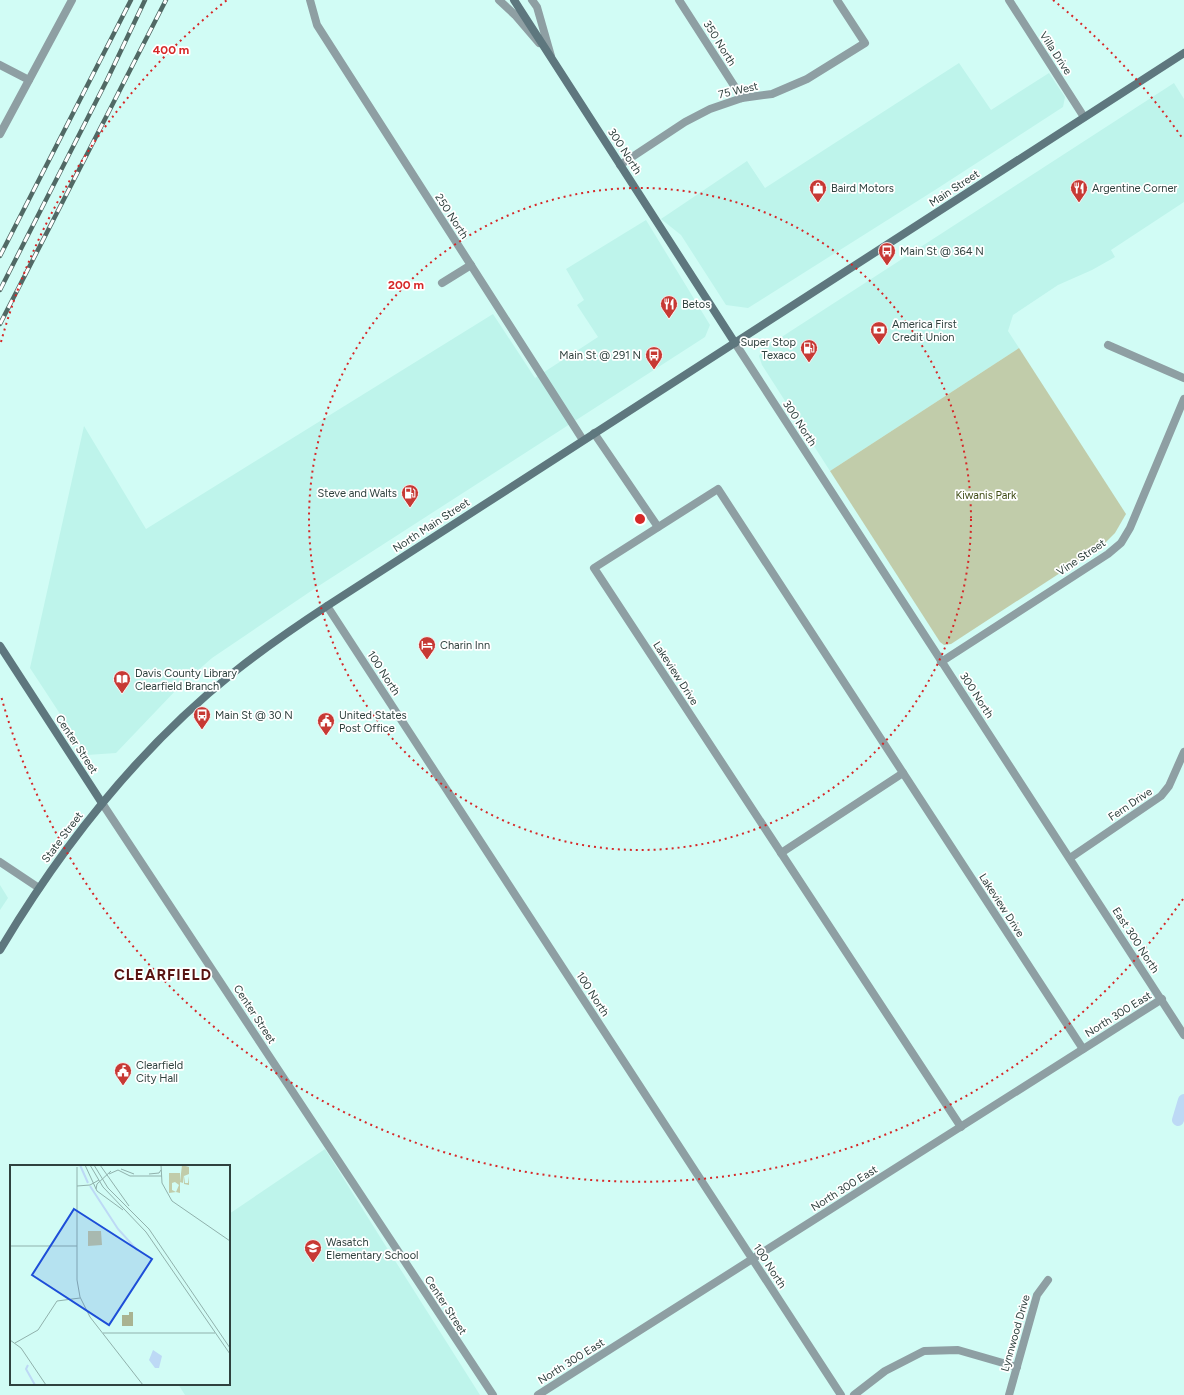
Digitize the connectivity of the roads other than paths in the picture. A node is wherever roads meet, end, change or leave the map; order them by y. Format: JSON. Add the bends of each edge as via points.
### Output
{"nodes":[{"id":1,"x":72,"y":0,"type":"edge"},
{"id":2,"x":310,"y":0,"type":"edge"},
{"id":3,"x":499,"y":0,"type":"edge"},
{"id":4,"x":514,"y":0,"type":"edge"},
{"id":5,"x":532,"y":0,"type":"edge"},
{"id":6,"x":680,"y":0,"type":"edge"},
{"id":7,"x":837,"y":0,"type":"edge"},
{"id":8,"x":1009,"y":0,"type":"edge"},
{"id":9,"x":1184,"y":53,"type":"edge"},
{"id":10,"x":552,"y":59,"type":"junction"},
{"id":11,"x":0,"y":65,"type":"edge"},
{"id":12,"x":29,"y":80,"type":"junction"},
{"id":13,"x":742,"y":98,"type":"junction"},
{"id":14,"x":1084,"y":117,"type":"junction"},
{"id":15,"x":0,"y":134,"type":"edge"},
{"id":16,"x":620,"y":165,"type":"junction"},
{"id":17,"x":471,"y":265,"type":"junction"},
{"id":18,"x":442,"y":283,"type":"dead end"},
{"id":19,"x":735,"y":342,"type":"junction"},
{"id":20,"x":1108,"y":344,"type":"dead end"},
{"id":21,"x":1184,"y":378,"type":"edge"},
{"id":22,"x":1184,"y":399,"type":"edge"},
{"id":23,"x":594,"y":434,"type":"junction"},
{"id":24,"x":583,"y":440,"type":"junction"},
{"id":25,"x":658,"y":527,"type":"junction"},
{"id":26,"x":327,"y":606,"type":"junction"},
{"id":27,"x":0,"y":646,"type":"edge"},
{"id":28,"x":941,"y":662,"type":"junction"},
{"id":29,"x":153,"y":746,"type":"joint"},
{"id":30,"x":1184,"y":752,"type":"edge"},
{"id":31,"x":903,"y":773,"type":"junction"},
{"id":32,"x":102,"y":803,"type":"junction"},
{"id":33,"x":781,"y":853,"type":"junction"},
{"id":34,"x":1070,"y":858,"type":"junction"},
{"id":35,"x":0,"y":862,"type":"edge"},
{"id":36,"x":39,"y":888,"type":"junction"},
{"id":37,"x":0,"y":950,"type":"edge"},
{"id":38,"x":1162,"y":1000,"type":"junction"},
{"id":39,"x":1184,"y":1035,"type":"edge"},
{"id":40,"x":1083,"y":1049,"type":"junction"},
{"id":41,"x":961,"y":1127,"type":"junction"},
{"id":42,"x":752,"y":1259,"type":"junction"},
{"id":43,"x":1048,"y":1280,"type":"dead end"},
{"id":44,"x":1017,"y":1367,"type":"junction"},
{"id":45,"x":493,"y":1395,"type":"edge"},
{"id":46,"x":538,"y":1395,"type":"edge"},
{"id":47,"x":841,"y":1395,"type":"edge"},
{"id":48,"x":854,"y":1395,"type":"edge"},
{"id":49,"x":1009,"y":1395,"type":"edge"}],
"edges":[{"from":1,"to":12,"type":"street"},
{"from":2,"to":17,"type":"street","name":"250 North","via":[[317,25]]},
{"from":3,"to":10,"type":"street"},
{"from":4,"to":10,"type":"main road","name":"300 North"},
{"from":5,"to":10,"type":"street","via":[[537,7]]},
{"from":6,"to":13,"type":"street","name":"350 North"},
{"from":7,"to":13,"type":"street","name":"75 West","via":[[864,43],[807,79],[772,94]]},
{"from":8,"to":14,"type":"street","name":"Villa Drive"},
{"from":9,"to":14,"type":"main road","name":"Main Street"},
{"from":10,"to":16,"type":"main road","name":"300 North"},
{"from":11,"to":12,"type":"street"},
{"from":12,"to":15,"type":"street"},
{"from":13,"to":16,"type":"street","name":"75 West","via":[[710,109],[686,122]]},
{"from":14,"to":19,"type":"main road","name":"Main Street"},
{"from":16,"to":19,"type":"main road","name":"300 North"},
{"from":17,"to":18,"type":"street"},
{"from":17,"to":24,"type":"street","name":"250 North"},
{"from":19,"to":23,"type":"main road","name":"North Main Street"},
{"from":19,"to":28,"type":"street","name":"300 North"},
{"from":20,"to":21,"type":"street"},
{"from":22,"to":28,"type":"street","name":"Vine Street","via":[[1130,528],[1121,543],[1108,554]]},
{"from":23,"to":24,"type":"main road","name":"North Main Street"},
{"from":23,"to":25,"type":"street"},
{"from":24,"to":26,"type":"main road","name":"North Main Street"},
{"from":25,"to":31,"type":"street","name":"Lakeview Drive","via":[[718,489]]},
{"from":25,"to":33,"type":"street","name":"Lakeview Drive","via":[[594,568]]},
{"from":26,"to":29,"type":"main road","name":"North Main Street","via":[[232,673]]},
{"from":26,"to":42,"type":"street","name":"100 North"},
{"from":27,"to":32,"type":"main road","name":"Center Street"},
{"from":28,"to":34,"type":"street","name":"300 North"},
{"from":29,"to":32,"type":"main road","name":"State Street"},
{"from":30,"to":34,"type":"street","name":"Fern Drive","via":[[1162,796]]},
{"from":31,"to":33,"type":"street"},
{"from":31,"to":40,"type":"street","name":"Lakeview Drive"},
{"from":32,"to":36,"type":"main road","name":"State Street"},
{"from":32,"to":45,"type":"street","name":"Center Street"},
{"from":33,"to":41,"type":"street","name":"Lakeview Drive"},
{"from":34,"to":38,"type":"street","name":"East 300 North"},
{"from":35,"to":36,"type":"street"},
{"from":36,"to":37,"type":"main road","name":"State Street"},
{"from":38,"to":39,"type":"street","name":"East 300 North"},
{"from":38,"to":40,"type":"street","name":"North 300 East"},
{"from":40,"to":41,"type":"street","name":"North 300 East"},
{"from":41,"to":42,"type":"street","name":"North 300 East"},
{"from":42,"to":46,"type":"street","name":"North 300 East"},
{"from":42,"to":47,"type":"street","name":"100 North"},
{"from":43,"to":44,"type":"street","name":"Lynnwood Drive","via":[[1037,1294]]},
{"from":44,"to":48,"type":"street","via":[[958,1350],[924,1351],[885,1371]]},
{"from":44,"to":49,"type":"street","name":"Lynnwood Drive"}]}
